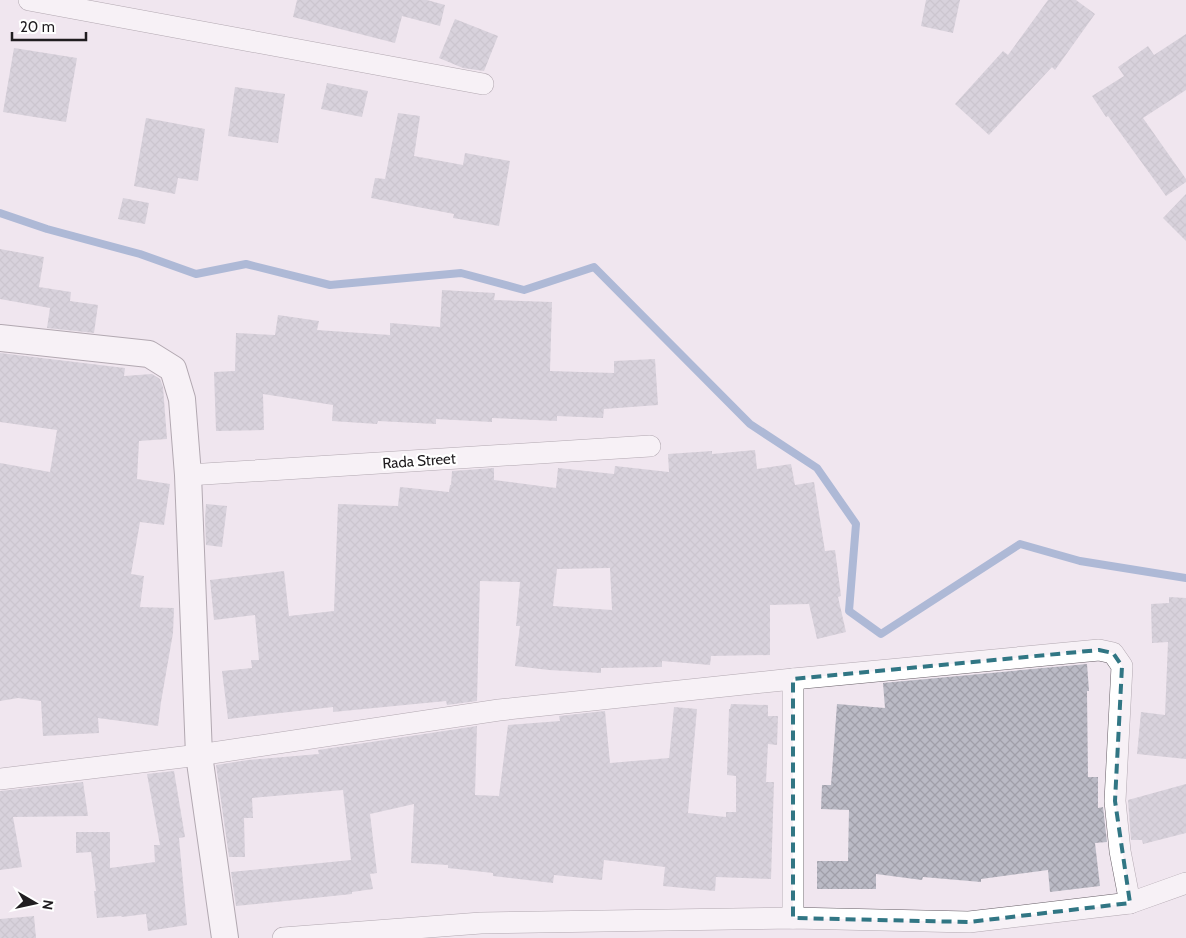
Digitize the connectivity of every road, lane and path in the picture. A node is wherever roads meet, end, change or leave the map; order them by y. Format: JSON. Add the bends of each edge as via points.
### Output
{"nodes":[{"id":1,"x":29,"y":0,"type":"edge"},
{"id":2,"x":483,"y":84,"type":"dead end"},
{"id":3,"x":0,"y":338,"type":"edge"},
{"id":4,"x":650,"y":446,"type":"dead end"},
{"id":5,"x":188,"y":475,"type":"junction"},
{"id":6,"x":793,"y":679,"type":"junction"},
{"id":7,"x":199,"y":755,"type":"junction"},
{"id":8,"x":0,"y":779,"type":"edge"},
{"id":9,"x":1186,"y":883,"type":"edge"},
{"id":10,"x":1130,"y":903,"type":"junction"},
{"id":11,"x":793,"y":918,"type":"junction"},
{"id":12,"x":224,"y":938,"type":"edge"},
{"id":13,"x":284,"y":938,"type":"edge"}],
"edges":[{"from":1,"to":2,"type":"street"},
{"from":3,"to":5,"type":"street","via":[[149,354],[173,370],[182,399]]},
{"from":4,"to":5,"type":"street","name":"Rada Street"},
{"from":5,"to":7,"type":"street"},
{"from":6,"to":7,"type":"street","via":[[499,710]]},
{"from":6,"to":10,"type":"street","via":[[1099,650],[1114,653],[1122,666],[1115,800]]},
{"from":6,"to":11,"type":"street"},
{"from":7,"to":8,"type":"street"},
{"from":7,"to":12,"type":"street"},
{"from":9,"to":10,"type":"street"},
{"from":10,"to":11,"type":"street","via":[[969,922]]},
{"from":11,"to":13,"type":"street","via":[[481,923]]}]}
